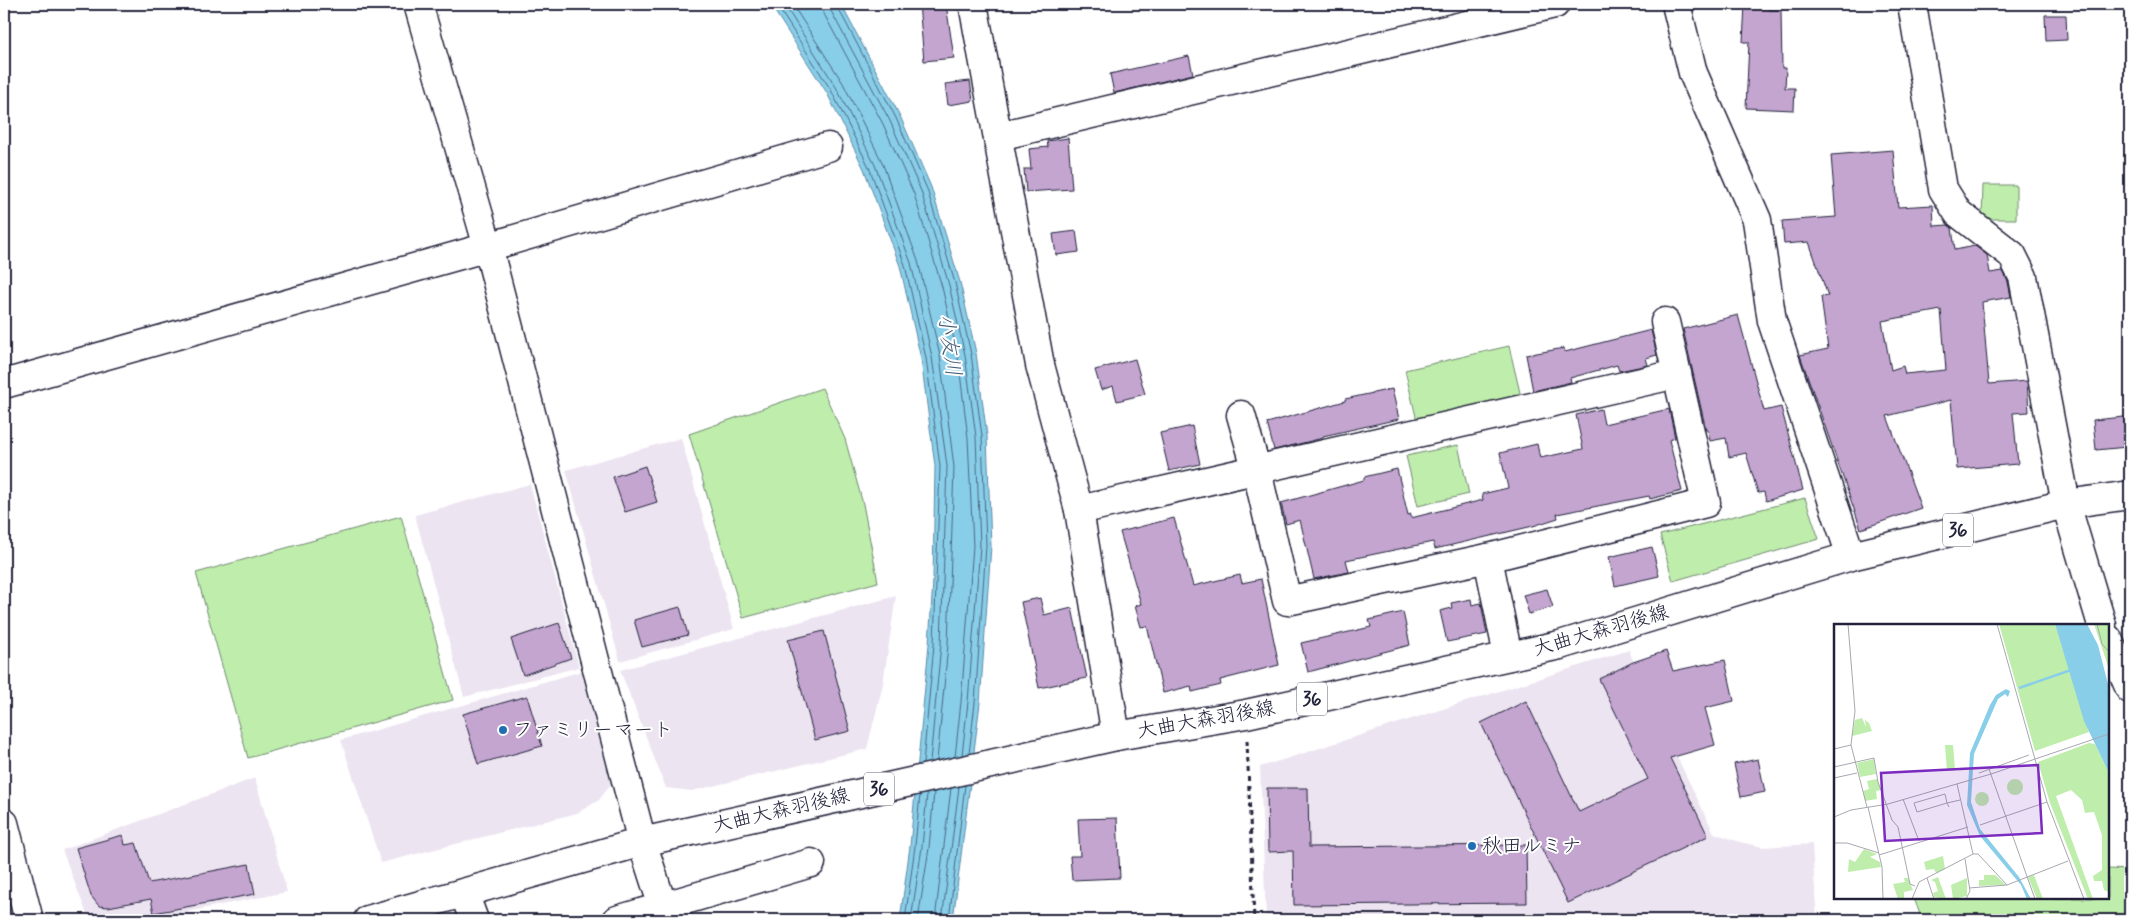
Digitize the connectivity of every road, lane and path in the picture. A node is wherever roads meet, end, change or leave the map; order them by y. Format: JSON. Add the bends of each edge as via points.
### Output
{"nodes":[{"id":1,"x":418,"y":4,"type":"edge"},
{"id":2,"x":973,"y":4,"type":"edge"},
{"id":3,"x":1555,"y":4,"type":"edge"},
{"id":4,"x":1676,"y":4,"type":"edge"},
{"id":5,"x":1912,"y":4,"type":"edge"},
{"id":6,"x":999,"y":136,"type":"junction"},
{"id":7,"x":828,"y":147,"type":"dead end"},
{"id":8,"x":488,"y":247,"type":"junction"},
{"id":9,"x":1665,"y":322,"type":"dead end"},
{"id":10,"x":1677,"y":374,"type":"junction"},
{"id":11,"x":4,"y":384,"type":"edge"},
{"id":12,"x":1241,"y":415,"type":"dead end"},
{"id":13,"x":1257,"y":471,"type":"junction"},
{"id":14,"x":2130,"y":495,"type":"edge"},
{"id":15,"x":2066,"y":504,"type":"junction"},
{"id":16,"x":1078,"y":510,"type":"junction"},
{"id":17,"x":1851,"y":556,"type":"junction"},
{"id":18,"x":1488,"y":558,"type":"junction"},
{"id":19,"x":2102,"y":624,"type":"edge"},
{"id":20,"x":2109,"y":640,"type":"edge"},
{"id":21,"x":1508,"y":656,"type":"junction"},
{"id":22,"x":2130,"y":689,"type":"edge"},
{"id":23,"x":1246,"y":714,"type":"junction"},
{"id":24,"x":1116,"y":736,"type":"junction"},
{"id":25,"x":4,"y":823,"type":"edge"},
{"id":26,"x":642,"y":842,"type":"junction"},
{"id":27,"x":811,"y":863,"type":"dead end"},
{"id":28,"x":464,"y":893,"type":"junction"},
{"id":29,"x":663,"y":907,"type":"junction"},
{"id":30,"x":29,"y":920,"type":"edge"},
{"id":31,"x":368,"y":920,"type":"edge"},
{"id":32,"x":474,"y":920,"type":"edge"},
{"id":33,"x":617,"y":920,"type":"edge"},
{"id":34,"x":1254,"y":920,"type":"edge"}],
"edges":[{"from":1,"to":8,"type":"street"},
{"from":2,"to":6,"type":"street"},
{"from":3,"to":6,"type":"street"},
{"from":4,"to":17,"type":"street","via":[[1693,73],[1757,220],[1772,321]]},
{"from":5,"to":15,"type":"street","via":[[1944,189],[1958,213],[2012,255],[2023,277]]},
{"from":6,"to":16,"type":"street","via":[[1040,365]]},
{"from":7,"to":8,"type":"street"},
{"from":8,"to":11,"type":"street"},
{"from":8,"to":26,"type":"street"},
{"from":9,"to":10,"type":"street"},
{"from":10,"to":13,"type":"street"},
{"from":10,"to":18,"type":"street","via":[[1706,503]]},
{"from":12,"to":13,"type":"street"},
{"from":13,"to":16,"type":"street"},
{"from":13,"to":18,"type":"street","via":[[1287,600]]},
{"from":14,"to":15,"type":"street","name":"大曲大森羽後線","number":"36"},
{"from":15,"to":17,"type":"street","name":"大曲大森羽後線","number":"36"},
{"from":15,"to":19,"type":"street"},
{"from":16,"to":24,"type":"street"},
{"from":17,"to":21,"type":"street","name":"大曲大森羽後線","number":"36","via":[[1560,645]]},
{"from":18,"to":21,"type":"street"},
{"from":20,"to":22,"type":"street"},
{"from":21,"to":23,"type":"street","name":"大曲大森羽後線","number":"36"},
{"from":23,"to":24,"type":"street","name":"大曲大森羽後線","number":"36"},
{"from":23,"to":34,"type":"path"},
{"from":24,"to":26,"type":"street","name":"大曲大森羽後線","number":"36"},
{"from":25,"to":30,"type":"street"},
{"from":26,"to":28,"type":"street","name":"大曲大森羽後線","number":"36"},
{"from":26,"to":29,"type":"street"},
{"from":27,"to":29,"type":"street"},
{"from":28,"to":31,"type":"street","name":"大曲大森羽後線","number":"36"},
{"from":28,"to":32,"type":"street"},
{"from":29,"to":33,"type":"street"}]}
